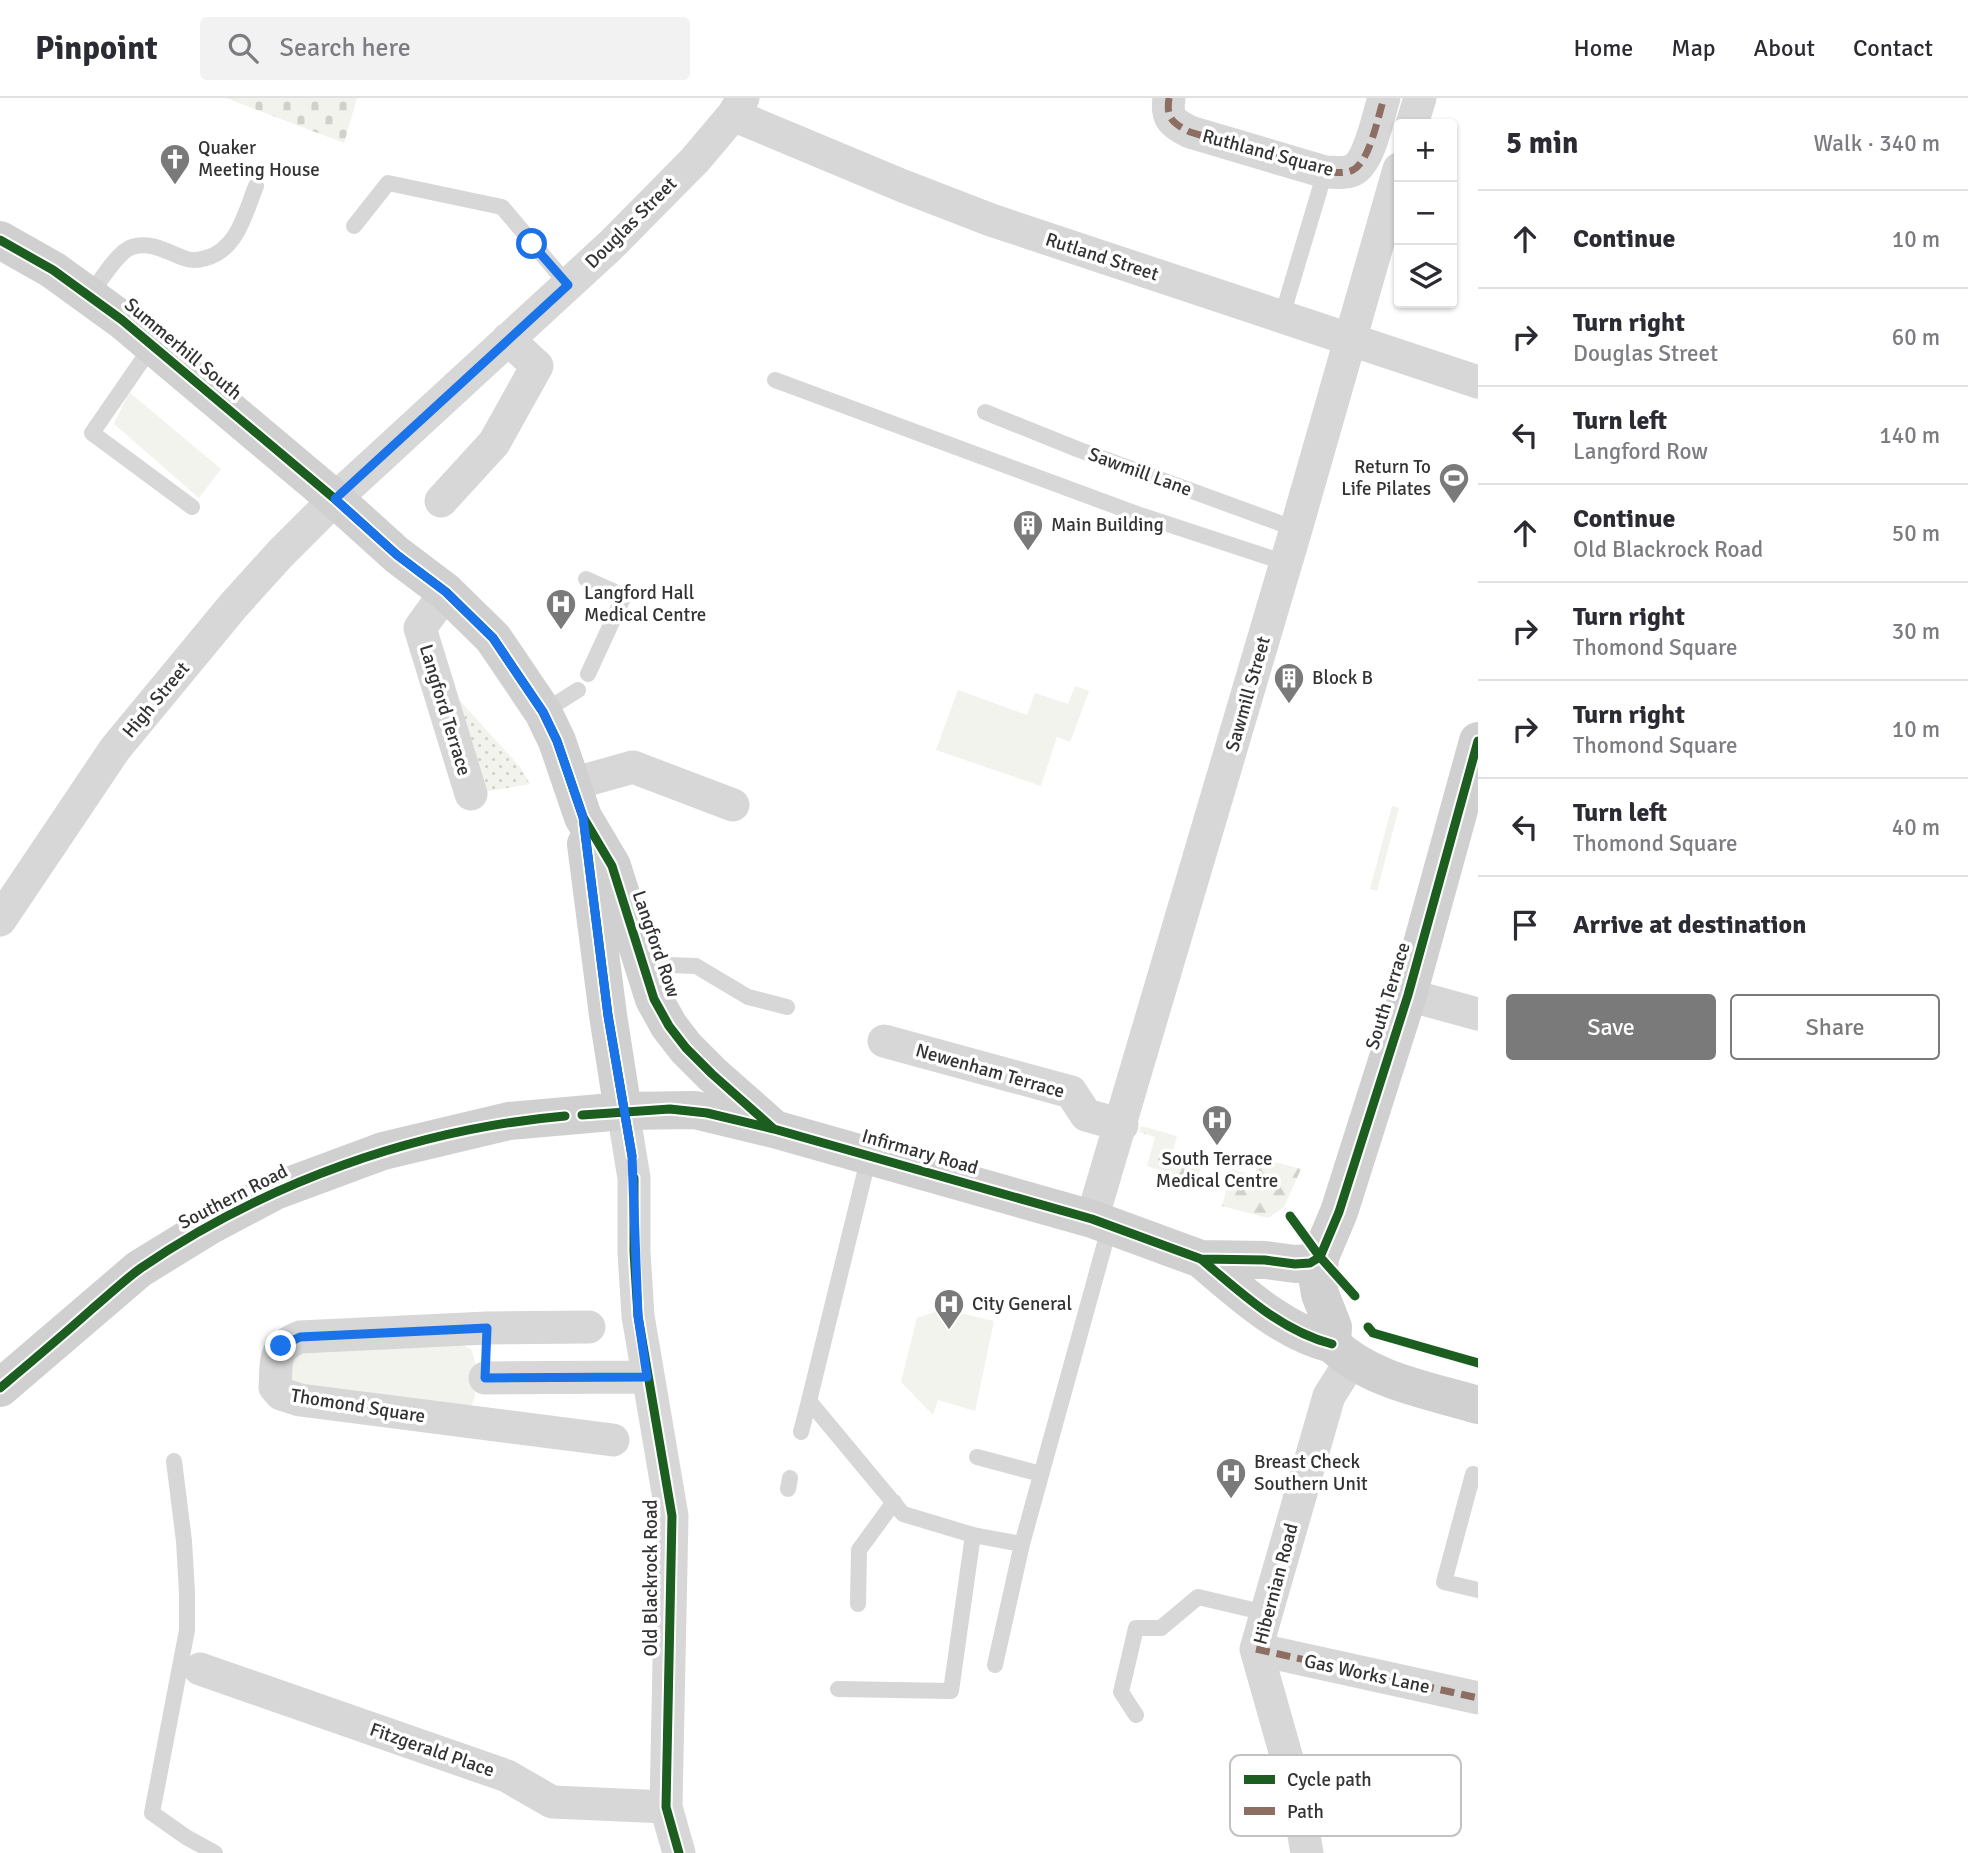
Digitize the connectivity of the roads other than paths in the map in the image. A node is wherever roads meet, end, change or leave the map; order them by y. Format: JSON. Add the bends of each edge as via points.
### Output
{"nodes":[{"id":1,"x":1168,"y":98,"type":"edge"},
{"id":2,"x":1384,"y":98,"type":"edge"},
{"id":3,"x":1420,"y":98,"type":"edge"},
{"id":4,"x":738,"y":107,"type":"edge"},
{"id":5,"x":1414,"y":119,"type":"edge"},
{"id":6,"x":1325,"y":172,"type":"junction"},
{"id":7,"x":1395,"y":182,"type":"edge"},
{"id":8,"x":256,"y":186,"type":"dead end"},
{"id":9,"x":354,"y":226,"type":"dead end"},
{"id":10,"x":0,"y":240,"type":"edge"},
{"id":11,"x":568,"y":285,"type":"junction"},
{"id":12,"x":90,"y":295,"type":"junction"},
{"id":13,"x":1282,"y":316,"type":"junction"},
{"id":14,"x":1350,"y":338,"type":"junction"},
{"id":15,"x":508,"y":339,"type":"junction"},
{"id":16,"x":152,"y":346,"type":"junction"},
{"id":17,"x":775,"y":380,"type":"dead end"},
{"id":18,"x":1478,"y":382,"type":"edge"},
{"id":19,"x":985,"y":412,"type":"dead end"},
{"id":20,"x":335,"y":499,"type":"junction"},
{"id":21,"x":441,"y":501,"type":"dead end"},
{"id":22,"x":192,"y":507,"type":"dead end"},
{"id":23,"x":1296,"y":529,"type":"junction"},
{"id":24,"x":1286,"y":563,"type":"junction"},
{"id":25,"x":586,"y":579,"type":"dead end"},
{"id":26,"x":446,"y":592,"type":"junction"},
{"id":27,"x":588,"y":674,"type":"dead end"},
{"id":28,"x":579,"y":690,"type":"dead end"},
{"id":29,"x":543,"y":712,"type":"junction"},
{"id":30,"x":1478,"y":741,"type":"edge"},
{"id":31,"x":471,"y":794,"type":"dead end"},
{"id":32,"x":577,"y":801,"type":"junction"},
{"id":33,"x":733,"y":805,"type":"dead end"},
{"id":34,"x":0,"y":920,"type":"edge"},
{"id":35,"x":643,"y":964,"type":"junction"},
{"id":36,"x":1408,"y":995,"type":"junction"},
{"id":37,"x":787,"y":1007,"type":"dead end"},
{"id":38,"x":1478,"y":1014,"type":"edge"},
{"id":39,"x":884,"y":1041,"type":"dead end"},
{"id":40,"x":624,"y":1111,"type":"junction"},
{"id":41,"x":1122,"y":1125,"type":"junction"},
{"id":42,"x":774,"y":1129,"type":"junction"},
{"id":43,"x":869,"y":1156,"type":"junction"},
{"id":44,"x":1101,"y":1222,"type":"junction"},
{"id":45,"x":1320,"y":1257,"type":"junction"},
{"id":46,"x":1201,"y":1259,"type":"junction"},
{"id":47,"x":589,"y":1327,"type":"dead end"},
{"id":48,"x":487,"y":1328,"type":"junction"},
{"id":49,"x":1341,"y":1353,"type":"junction"},
{"id":50,"x":647,"y":1377,"type":"junction"},
{"id":51,"x":485,"y":1378,"type":"junction"},
{"id":52,"x":0,"y":1388,"type":"edge"},
{"id":53,"x":809,"y":1401,"type":"junction"},
{"id":54,"x":1478,"y":1405,"type":"edge"},
{"id":55,"x":483,"y":1424,"type":"junction"},
{"id":56,"x":801,"y":1432,"type":"dead end"},
{"id":57,"x":613,"y":1440,"type":"dead end"},
{"id":58,"x":977,"y":1457,"type":"dead end"},
{"id":59,"x":174,"y":1461,"type":"dead end"},
{"id":60,"x":1041,"y":1474,"type":"junction"},
{"id":61,"x":1473,"y":1474,"type":"dead end"},
{"id":62,"x":894,"y":1502,"type":"junction"},
{"id":63,"x":973,"y":1535,"type":"junction"},
{"id":64,"x":1022,"y":1544,"type":"junction"},
{"id":65,"x":1478,"y":1590,"type":"edge"},
{"id":66,"x":858,"y":1604,"type":"dead end"},
{"id":67,"x":1266,"y":1613,"type":"junction"},
{"id":68,"x":1256,"y":1649,"type":"junction"},
{"id":69,"x":995,"y":1665,"type":"dead end"},
{"id":70,"x":200,"y":1669,"type":"dead end"},
{"id":71,"x":838,"y":1689,"type":"dead end"},
{"id":72,"x":1478,"y":1698,"type":"edge"},
{"id":73,"x":1136,"y":1715,"type":"dead end"},
{"id":74,"x":1286,"y":1755,"type":"edge"},
{"id":75,"x":666,"y":1807,"type":"junction"},
{"id":76,"x":215,"y":1853,"type":"edge"},
{"id":77,"x":679,"y":1853,"type":"edge"}],
"edges":[{"from":1,"to":6,"type":"street","name":"Ruthland Square","via":[[1172,121],[1190,132]]},
{"from":2,"to":6,"type":"street","name":"Ruthland Square","via":[[1360,165],[1345,173]]},
{"from":3,"to":5,"type":"street"},
{"from":4,"to":11,"type":"street","name":"Douglas Street","via":[[695,160]]},
{"from":4,"to":13,"type":"street","name":"Rutland Street","via":[[991,220]]},
{"from":6,"to":13,"type":"lane"},
{"from":7,"to":14,"type":"street","name":"Sawmill Street"},
{"from":8,"to":12,"type":"lane","via":[[236,236],[223,250],[187,260],[148,245],[131,247]]},
{"from":9,"to":11,"type":"lane","via":[[388,183],[502,208]]},
{"from":10,"to":12,"type":"main road","name":"Summerhill South"},
{"from":11,"to":15,"type":"street","name":"Douglas Street"},
{"from":12,"to":16,"type":"main road","name":"Summerhill South"},
{"from":13,"to":14,"type":"street","name":"Rutland Street"},
{"from":14,"to":18,"type":"street","name":"Rutland Street"},
{"from":14,"to":23,"type":"street","name":"Sawmill Street"},
{"from":15,"to":20,"type":"street","name":"Douglas Street"},
{"from":15,"to":21,"type":"street","via":[[537,366],[494,443]]},
{"from":16,"to":20,"type":"main road","name":"Summerhill South"},
{"from":16,"to":22,"type":"lane","via":[[92,433]]},
{"from":17,"to":24,"type":"lane","via":[[1137,514]]},
{"from":19,"to":23,"type":"lane","name":"Sawmill Lane"},
{"from":20,"to":26,"type":"main road","name":"Langford Row"},
{"from":20,"to":34,"type":"street","name":"High Street","via":[[233,606],[115,749]]},
{"from":23,"to":24,"type":"street","name":"Sawmill Street"},
{"from":24,"to":41,"type":"street","name":"Sawmill Street"},
{"from":25,"to":27,"type":"lane","via":[[624,596]]},
{"from":26,"to":29,"type":"main road","name":"Langford Row","via":[[493,638]]},
{"from":26,"to":31,"type":"street","name":"Langford Terrace","via":[[420,628]]},
{"from":28,"to":29,"type":"lane"},
{"from":29,"to":32,"type":"main road","name":"Langford Row"},
{"from":30,"to":36,"type":"main road","name":"South Terrace"},
{"from":32,"to":33,"type":"street","via":[[633,767]]},
{"from":32,"to":35,"type":"main road","name":"Langford Row","via":[[612,866]]},
{"from":32,"to":40,"type":"main road","name":"Langford Row"},
{"from":35,"to":37,"type":"lane","via":[[695,966],[748,997]]},
{"from":35,"to":42,"type":"main road","name":"Langford Row","via":[[654,999],[686,1048]]},
{"from":36,"to":38,"type":"street"},
{"from":36,"to":45,"type":"main road","name":"South Terrace","via":[[1339,1212]]},
{"from":39,"to":41,"type":"street","name":"Newenham Terrace","via":[[1071,1092],[1086,1115]]},
{"from":40,"to":42,"type":"main road","name":"Infirmary Road","via":[[695,1110]]},
{"from":40,"to":50,"type":"street","name":"Old Blackrock Road","via":[[634,1178],[637,1303]]},
{"from":40,"to":52,"type":"main road","name":"Southern Road","via":[[509,1121],[423,1140],[275,1191],[139,1269]]},
{"from":41,"to":44,"type":"street","name":"Sawmill Street"},
{"from":42,"to":43,"type":"main road","name":"Infirmary Road"},
{"from":43,"to":44,"type":"main road","name":"Infirmary Road"},
{"from":43,"to":53,"type":"lane"},
{"from":44,"to":46,"type":"main road","name":"Infirmary Road"},
{"from":44,"to":60,"type":"lane"},
{"from":45,"to":46,"type":"main road","name":"Infirmary Road","via":[[1295,1264]]},
{"from":45,"to":49,"type":"main road","name":"South Terrace","via":[[1320,1294]]},
{"from":46,"to":49,"type":"main road","name":"Infirmary Road","via":[[1255,1306]]},
{"from":47,"to":48,"type":"street","name":"Thomond Square"},
{"from":48,"to":51,"type":"street"},
{"from":48,"to":55,"type":"street","name":"Thomond Square","via":[[300,1337],[281,1346],[277,1354],[275,1387],[300,1401]]},
{"from":49,"to":54,"type":"main road","name":"Infirmary Road","via":[[1399,1381]]},
{"from":49,"to":67,"type":"street","name":"Hibernian Road"},
{"from":50,"to":51,"type":"street"},
{"from":50,"to":75,"type":"street","name":"Old Blackrock Road","via":[[672,1516]]},
{"from":51,"to":55,"type":"street"},
{"from":53,"to":56,"type":"lane"},
{"from":53,"to":62,"type":"lane"},
{"from":55,"to":57,"type":"street","name":"Thomond Square"},
{"from":58,"to":60,"type":"lane"},
{"from":59,"to":76,"type":"lane","via":[[185,1554],[187,1630],[152,1813]]},
{"from":60,"to":64,"type":"lane"},
{"from":61,"to":65,"type":"lane","via":[[1444,1581]]},
{"from":62,"to":63,"type":"lane","via":[[904,1514]]},
{"from":62,"to":66,"type":"lane","via":[[859,1550]]},
{"from":63,"to":64,"type":"lane"},
{"from":63,"to":71,"type":"lane","via":[[951,1691]]},
{"from":64,"to":69,"type":"lane"},
{"from":67,"to":68,"type":"street","name":"Hibernian Road"},
{"from":67,"to":73,"type":"lane","via":[[1198,1597],[1161,1628],[1136,1629],[1121,1692]]},
{"from":68,"to":72,"type":"street","name":"Gas Works Lane"},
{"from":68,"to":74,"type":"street","name":"Hibernian Road"},
{"from":70,"to":75,"type":"street","name":"Fitzgerald Place","via":[[507,1776],[552,1802]]},
{"from":75,"to":77,"type":"street","name":"Old Blackrock Road"}]}
